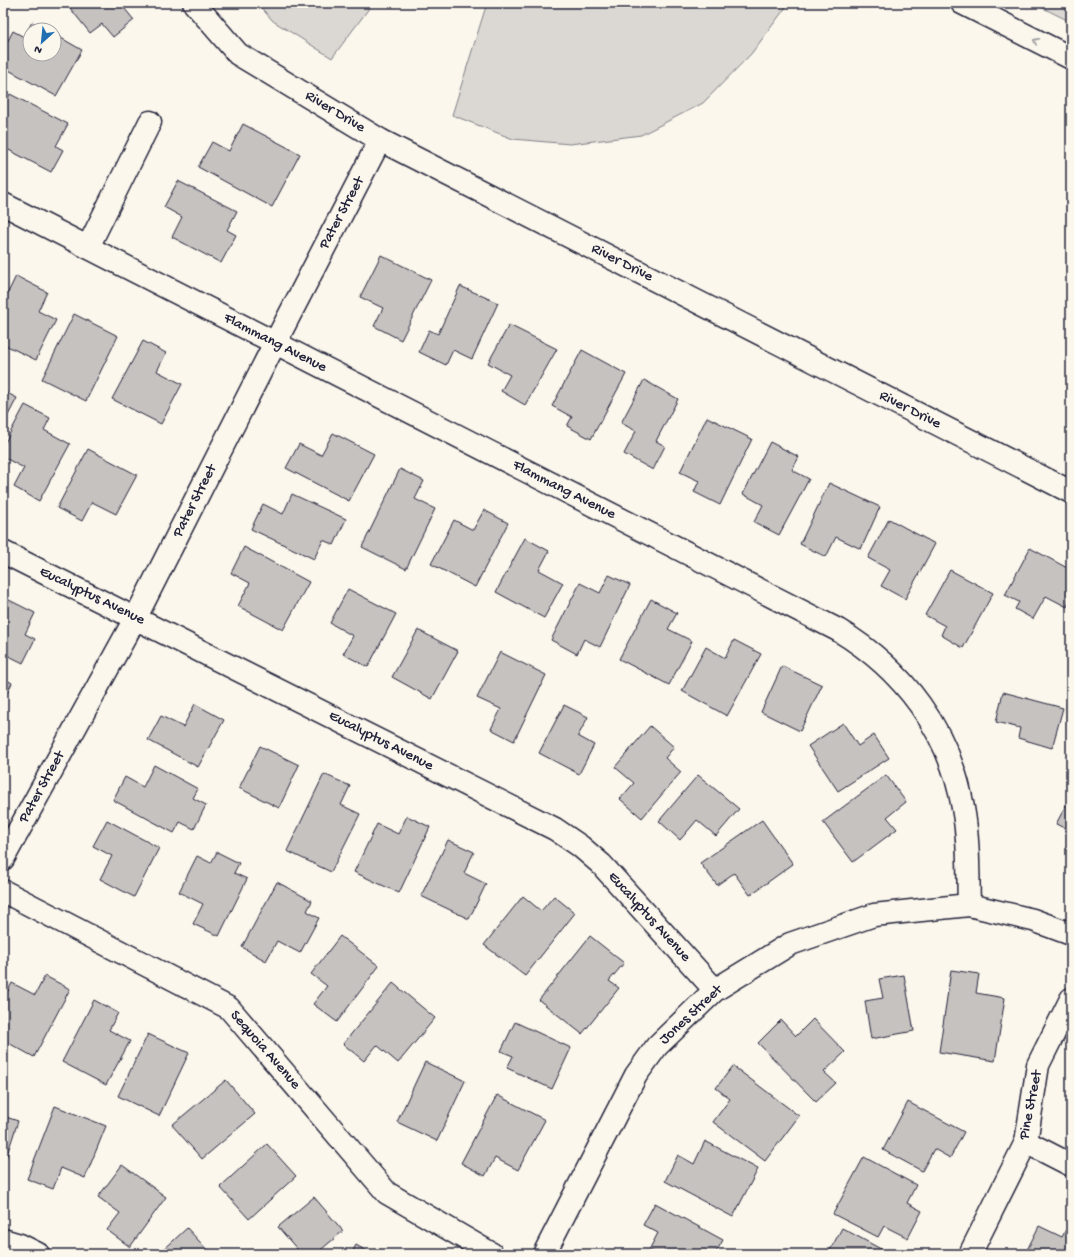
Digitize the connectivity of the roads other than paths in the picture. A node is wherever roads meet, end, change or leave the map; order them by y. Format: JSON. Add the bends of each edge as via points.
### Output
{"nodes":[{"id":1,"x":194,"y":3,"type":"edge"},
{"id":2,"x":962,"y":3,"type":"edge"},
{"id":3,"x":1071,"y":58,"type":"edge"},
{"id":4,"x":150,"y":122,"type":"dead end"},
{"id":5,"x":380,"y":140,"type":"junction"},
{"id":6,"x":3,"y":204,"type":"edge"},
{"id":7,"x":88,"y":247,"type":"junction"},
{"id":8,"x":275,"y":343,"type":"junction"},
{"id":9,"x":1071,"y":492,"type":"edge"},
{"id":10,"x":3,"y":552,"type":"edge"},
{"id":11,"x":136,"y":617,"type":"junction"},
{"id":12,"x":3,"y":859,"type":"edge"},
{"id":13,"x":3,"y":891,"type":"edge"},
{"id":14,"x":969,"y":905,"type":"junction"},
{"id":15,"x":1071,"y":934,"type":"edge"},
{"id":16,"x":715,"y":990,"type":"junction"},
{"id":17,"x":1071,"y":999,"type":"edge"},
{"id":18,"x":1026,"y":1142,"type":"junction"},
{"id":19,"x":1071,"y":1165,"type":"edge"},
{"id":20,"x":3,"y":1240,"type":"edge"},
{"id":21,"x":38,"y":1254,"type":"edge"},
{"id":22,"x":492,"y":1254,"type":"edge"},
{"id":23,"x":544,"y":1254,"type":"edge"},
{"id":24,"x":970,"y":1254,"type":"edge"}],
"edges":[{"from":1,"to":5,"type":"street","name":"River Drive","via":[[238,54]]},
{"from":3,"to":2,"type":"street","one_way":true},
{"from":4,"to":7,"type":"street"},
{"from":5,"to":8,"type":"street","name":"Pater Street"},
{"from":5,"to":9,"type":"street","name":"River Drive"},
{"from":6,"to":7,"type":"street","name":"Flammang Avenue"},
{"from":7,"to":8,"type":"street","name":"Flammang Avenue"},
{"from":8,"to":11,"type":"street","name":"Pater Street"},
{"from":8,"to":14,"type":"street","name":"Flammang Avenue","via":[[862,644],[884,662],[925,710],[949,756],[967,831]]},
{"from":10,"to":11,"type":"street","name":"Eucalyptus Avenue"},
{"from":11,"to":12,"type":"street","name":"Pater Street"},
{"from":11,"to":16,"type":"street","name":"Eucalyptus Avenue","via":[[555,829],[601,864]]},
{"from":13,"to":22,"type":"street","name":"Sequoia Avenue","via":[[229,1008],[387,1193]]},
{"from":14,"to":15,"type":"street","name":"Jones Street","via":[[1033,920]]},
{"from":14,"to":16,"type":"street","name":"Jones Street","via":[[874,915],[790,944]]},
{"from":16,"to":23,"type":"street","name":"Jones Street","via":[[657,1046],[636,1075]]},
{"from":17,"to":18,"type":"street","name":"Pine Street","via":[[1038,1065]]},
{"from":18,"to":19,"type":"street"},
{"from":18,"to":24,"type":"street","name":"Pine Street"},
{"from":20,"to":21,"type":"street"}]}
